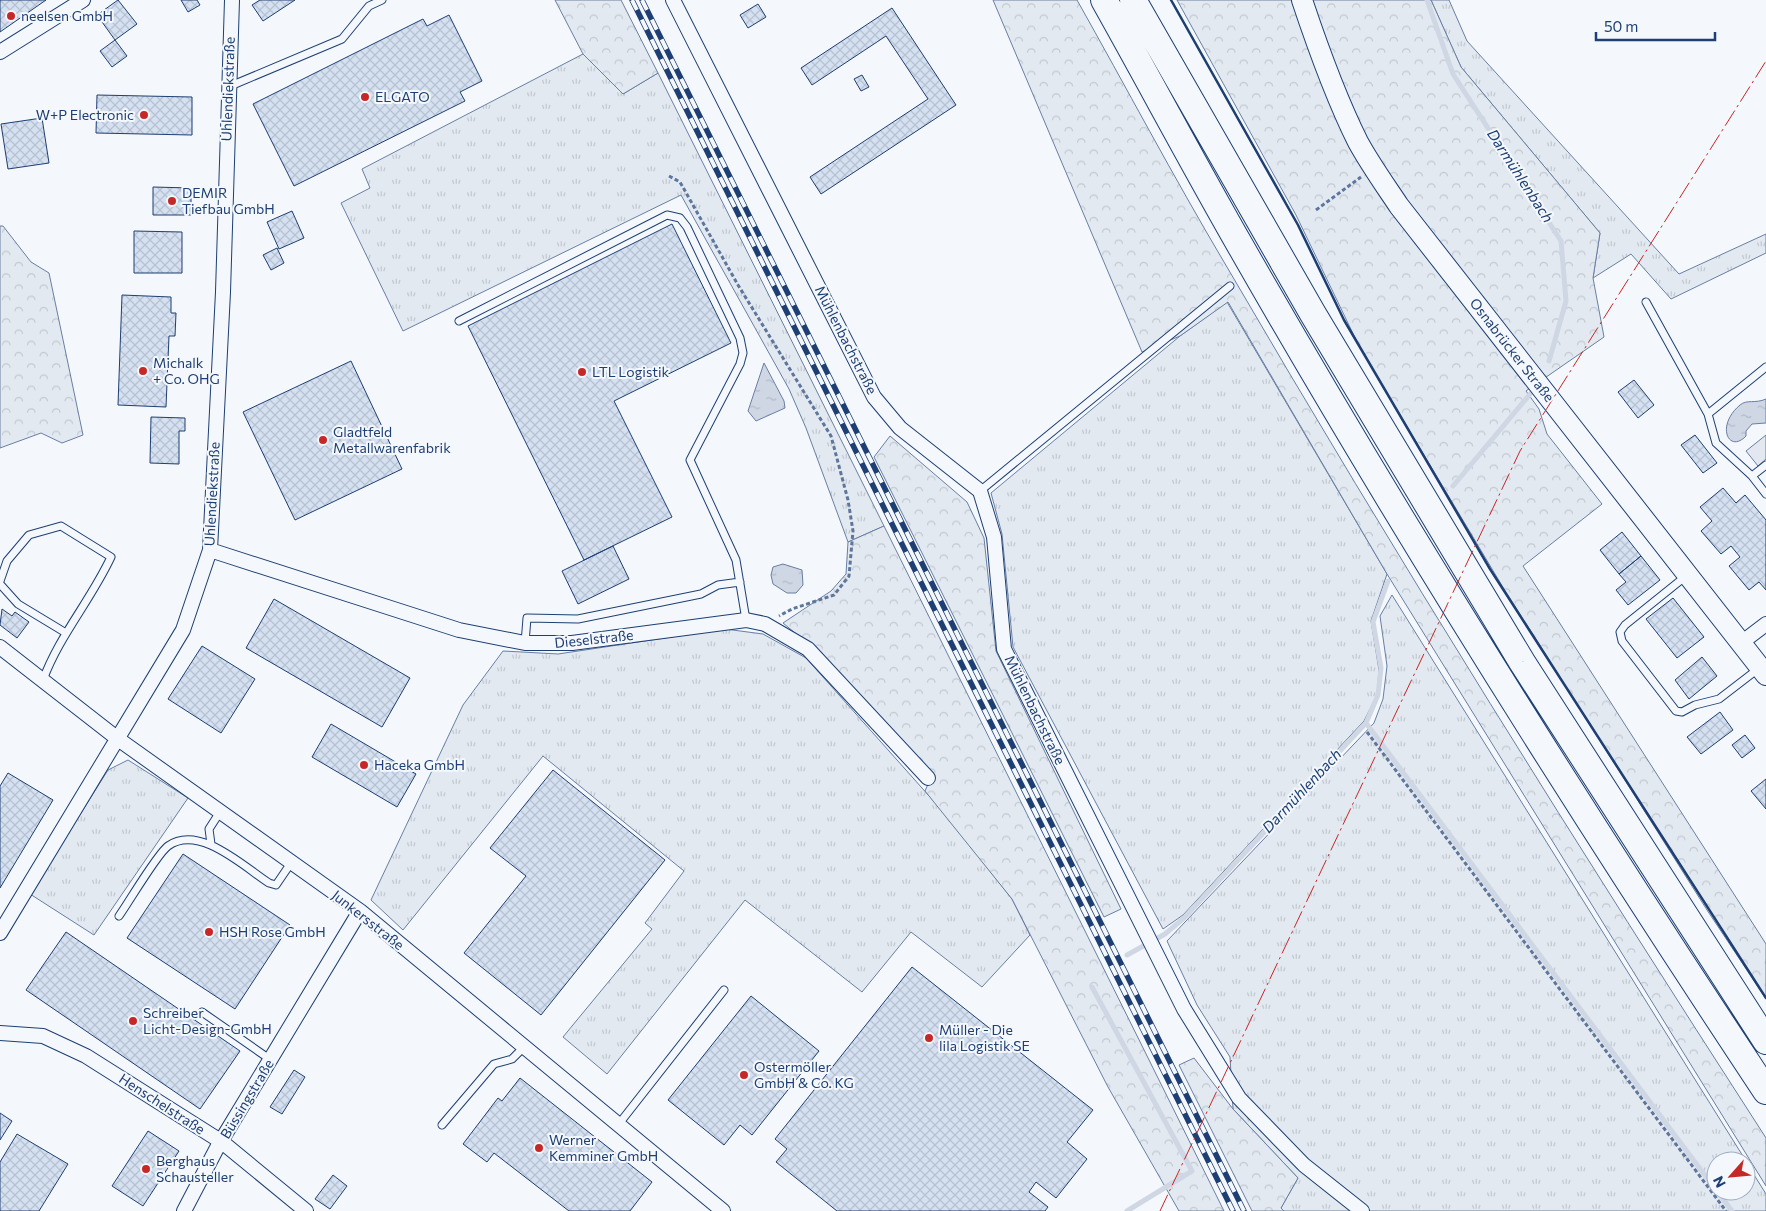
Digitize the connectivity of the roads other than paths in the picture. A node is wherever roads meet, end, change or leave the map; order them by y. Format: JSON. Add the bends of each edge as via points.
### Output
{"nodes":[{"id":1,"x":83,"y":0,"type":"edge"},
{"id":2,"x":232,"y":0,"type":"edge"},
{"id":3,"x":382,"y":0,"type":"edge"},
{"id":4,"x":673,"y":0,"type":"edge"},
{"id":5,"x":1104,"y":0,"type":"edge"},
{"id":6,"x":1134,"y":0,"type":"edge"},
{"id":7,"x":1302,"y":0,"type":"edge"},
{"id":8,"x":0,"y":52,"type":"edge"},
{"id":9,"x":228,"y":88,"type":"junction"},
{"id":10,"x":1230,"y":286,"type":"dead end"},
{"id":11,"x":1646,"y":302,"type":"dead end"},
{"id":12,"x":459,"y":321,"type":"dead end"},
{"id":13,"x":1766,"y":366,"type":"edge"},
{"id":14,"x":1708,"y":414,"type":"junction"},
{"id":15,"x":1766,"y":465,"type":"edge"},
{"id":16,"x":1752,"y":476,"type":"junction"},
{"id":17,"x":980,"y":491,"type":"junction"},
{"id":18,"x":1766,"y":494,"type":"edge"},
{"id":19,"x":210,"y":550,"type":"junction"},
{"id":20,"x":1688,"y":574,"type":"junction"},
{"id":21,"x":0,"y":582,"type":"edge"},
{"id":22,"x":740,"y":582,"type":"junction"},
{"id":23,"x":746,"y":620,"type":"junction"},
{"id":24,"x":1766,"y":624,"type":"edge"},
{"id":25,"x":66,"y":633,"type":"junction"},
{"id":26,"x":525,"y":643,"type":"junction"},
{"id":27,"x":1742,"y":643,"type":"junction"},
{"id":28,"x":0,"y":647,"type":"edge"},
{"id":29,"x":1763,"y":671,"type":"edge"},
{"id":30,"x":43,"y":680,"type":"junction"},
{"id":31,"x":118,"y":739,"type":"junction"},
{"id":32,"x":928,"y":778,"type":"dead end"},
{"id":33,"x":220,"y":812,"type":"junction"},
{"id":34,"x":211,"y":844,"type":"junction"},
{"id":35,"x":291,"y":863,"type":"junction"},
{"id":36,"x":360,"y":911,"type":"junction"},
{"id":37,"x":119,"y":916,"type":"dead end"},
{"id":38,"x":0,"y":932,"type":"edge"},
{"id":39,"x":724,"y":990,"type":"dead end"},
{"id":40,"x":202,"y":1012,"type":"dead end"},
{"id":41,"x":0,"y":1033,"type":"edge"},
{"id":42,"x":1766,"y":1041,"type":"edge"},
{"id":43,"x":524,"y":1047,"type":"junction"},
{"id":44,"x":271,"y":1060,"type":"junction"},
{"id":45,"x":1766,"y":1091,"type":"edge"},
{"id":46,"x":618,"y":1124,"type":"junction"},
{"id":47,"x":442,"y":1125,"type":"dead end"},
{"id":48,"x":222,"y":1142,"type":"junction"},
{"id":49,"x":184,"y":1211,"type":"edge"},
{"id":50,"x":306,"y":1211,"type":"edge"},
{"id":51,"x":723,"y":1211,"type":"edge"},
{"id":52,"x":1362,"y":1211,"type":"edge"}],
"edges":[{"from":1,"to":8,"type":"street"},
{"from":2,"to":9,"type":"street","name":"Uhlendiekstraße"},
{"from":3,"to":9,"type":"lane","via":[[369,6],[342,39]]},
{"from":4,"to":17,"type":"street","name":"Mühlenbachstraße","via":[[874,397],[900,428]]},
{"from":5,"to":45,"type":"highway","via":[[1241,247],[1397,510],[1653,921]]},
{"from":6,"to":42,"type":"highway","via":[[1313,314],[1522,662]]},
{"from":7,"to":20,"type":"main road","name":"Osnabrücker Straße","via":[[1345,114],[1374,168],[1419,232]]},
{"from":9,"to":19,"type":"street","name":"Uhlendiekstraße","via":[[223,292]]},
{"from":10,"to":17,"type":"lane"},
{"from":11,"to":14,"type":"lane"},
{"from":12,"to":22,"type":"lane","via":[[667,215],[680,218],[688,227],[736,330],[743,353],[690,460],[736,560]]},
{"from":13,"to":14,"type":"lane"},
{"from":14,"to":16,"type":"lane","via":[[1716,443]]},
{"from":15,"to":16,"type":"lane"},
{"from":16,"to":18,"type":"lane"},
{"from":17,"to":52,"type":"street","name":"Mühlenbachstraße","via":[[994,537],[1004,649],[1184,1010],[1239,1098],[1304,1165]]},
{"from":19,"to":26,"type":"street","name":"Dieselstraße","via":[[459,630]]},
{"from":19,"to":31,"type":"street","name":"Uhlendiekstraße","via":[[183,630]]},
{"from":20,"to":27,"type":"main road","name":"Osnabrücker Straße"},
{"from":20,"to":29,"type":"lane","via":[[1625,625],[1620,632],[1622,642],[1676,710],[1682,712],[1695,704],[1719,699]]},
{"from":21,"to":25,"type":"lane","via":[[18,604]]},
{"from":21,"to":25,"type":"lane","via":[[7,561],[29,535],[61,526],[111,557],[98,585]]},
{"from":22,"to":23,"type":"lane"},
{"from":22,"to":26,"type":"lane","via":[[718,585],[701,594],[578,618],[527,618]]},
{"from":23,"to":26,"type":"street","name":"Dieselstraße","via":[[572,643]]},
{"from":23,"to":32,"type":"street","name":"Dieselstraße","via":[[765,624],[808,649]]},
{"from":24,"to":27,"type":"street"},
{"from":25,"to":30,"type":"lane"},
{"from":27,"to":29,"type":"main road","name":"Osnabrücker Straße"},
{"from":28,"to":30,"type":"street","name":"Junkersstraße"},
{"from":30,"to":31,"type":"street","name":"Junkersstraße"},
{"from":31,"to":33,"type":"street","name":"Junkersstraße"},
{"from":31,"to":38,"type":"street","name":"Uhlendiekstraße"},
{"from":33,"to":34,"type":"lane","via":[[210,830]]},
{"from":33,"to":35,"type":"street","name":"Junkersstraße"},
{"from":34,"to":35,"type":"lane","via":[[269,884],[276,885]]},
{"from":34,"to":37,"type":"lane","via":[[191,838],[178,840],[166,847]]},
{"from":35,"to":36,"type":"street","name":"Junkersstraße"},
{"from":36,"to":43,"type":"street","name":"Junkersstraße"},
{"from":36,"to":44,"type":"street","name":"Büssingstraße"},
{"from":39,"to":46,"type":"lane"},
{"from":40,"to":44,"type":"lane"},
{"from":41,"to":48,"type":"street","name":"Henschelstraße","via":[[43,1036],[86,1056]]},
{"from":43,"to":46,"type":"street","name":"Junkersstraße"},
{"from":43,"to":47,"type":"lane","via":[[512,1059],[494,1064]]},
{"from":44,"to":48,"type":"street","name":"Büssingstraße"},
{"from":46,"to":51,"type":"street","name":"Junkersstraße"},
{"from":48,"to":49,"type":"street","name":"Büssingstraße"},
{"from":48,"to":50,"type":"street","name":"Henschelstraße"}]}
